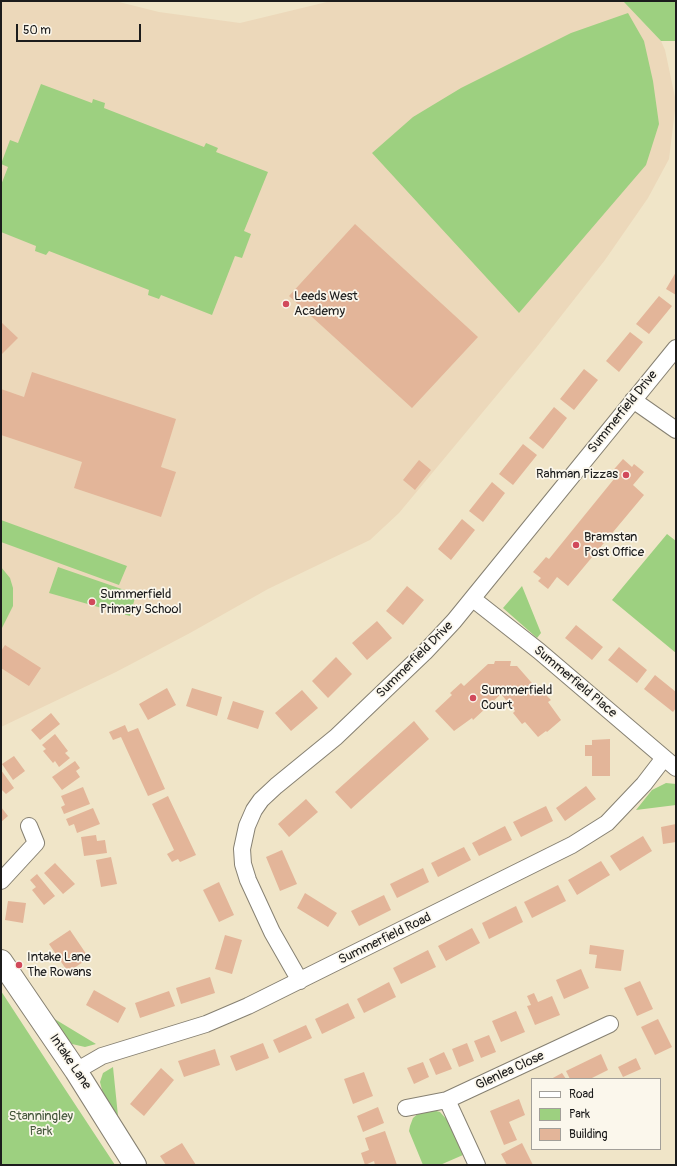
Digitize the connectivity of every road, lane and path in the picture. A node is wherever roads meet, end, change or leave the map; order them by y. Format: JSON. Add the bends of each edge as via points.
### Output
{"nodes":[{"id":1,"x":676,"y":348,"type":"edge"},
{"id":2,"x":633,"y":400,"type":"junction"},
{"id":3,"x":676,"y":430,"type":"edge"},
{"id":4,"x":473,"y":598,"type":"junction"},
{"id":5,"x":670,"y":763,"type":"edge"},
{"id":6,"x":29,"y":826,"type":"dead end"},
{"id":7,"x":1,"y":881,"type":"edge"},
{"id":8,"x":1,"y":961,"type":"edge"},
{"id":9,"x":300,"y":981,"type":"junction"},
{"id":10,"x":610,"y":1024,"type":"dead end"},
{"id":11,"x":76,"y":1071,"type":"junction"},
{"id":12,"x":447,"y":1100,"type":"junction"},
{"id":13,"x":406,"y":1108,"type":"dead end"},
{"id":14,"x":135,"y":1165,"type":"edge"},
{"id":15,"x":477,"y":1165,"type":"edge"}],
"edges":[{"from":1,"to":2,"type":"street","name":"Summerfield Drive"},
{"from":2,"to":3,"type":"street"},
{"from":2,"to":4,"type":"street","name":"Summerfield Drive"},
{"from":4,"to":5,"type":"street","name":"Summerfield Place"},
{"from":4,"to":9,"type":"street","name":"Summerfield Drive","via":[[425,652],[342,731],[262,800],[247,826],[242,849],[248,880],[272,932]]},
{"from":5,"to":9,"type":"street","name":"Summerfield Road","via":[[644,784],[607,823],[585,838]]},
{"from":6,"to":7,"type":"street","via":[[36,843]]},
{"from":8,"to":11,"type":"street","name":"Intake Lane"},
{"from":9,"to":11,"type":"street","name":"Summerfield Road","via":[[206,1024],[102,1056]]},
{"from":10,"to":12,"type":"street","name":"Glenlea Close"},
{"from":11,"to":14,"type":"street","name":"Intake Lane"},
{"from":12,"to":13,"type":"street","name":"Glenlea Close"},
{"from":12,"to":15,"type":"street"}]}
